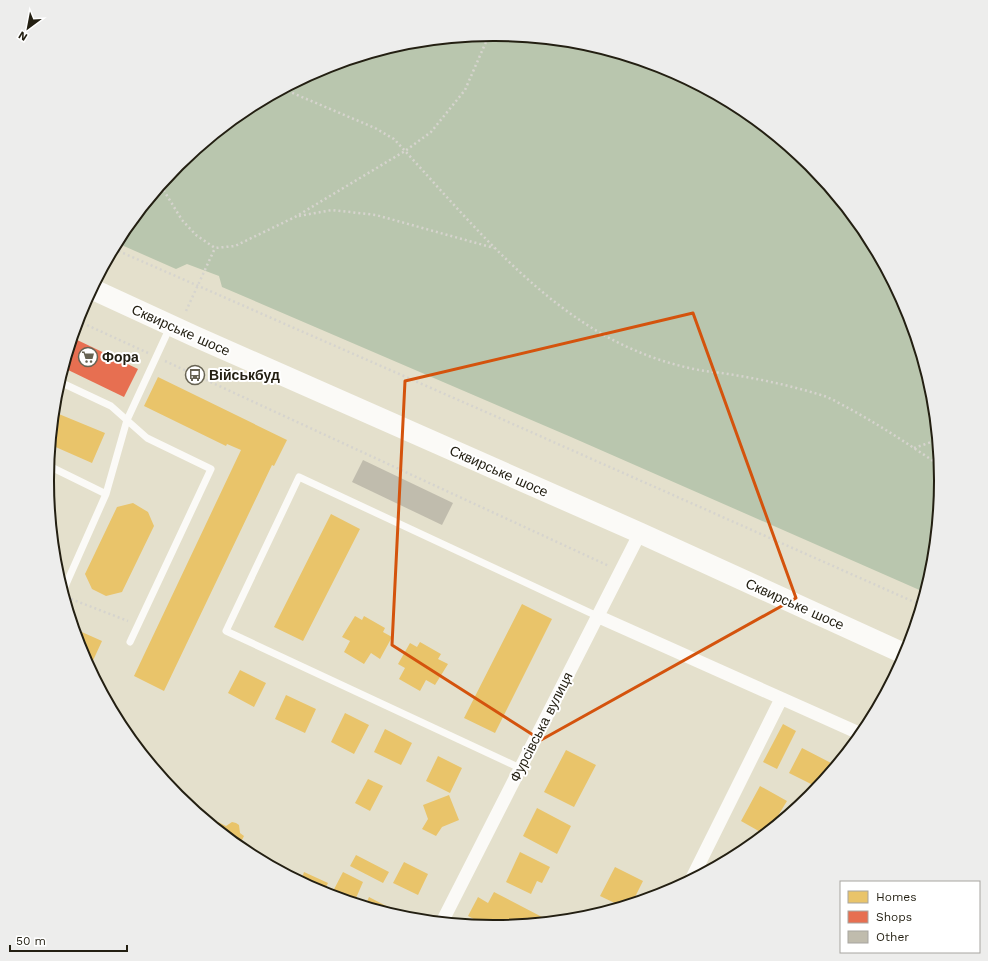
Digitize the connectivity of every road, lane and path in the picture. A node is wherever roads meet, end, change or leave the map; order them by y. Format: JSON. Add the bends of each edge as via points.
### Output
{"nodes":[{"id":1,"x":486,"y":41,"type":"edge"},
{"id":2,"x":289,"y":92,"type":"edge"},
{"id":3,"x":405,"y":151,"type":"junction"},
{"id":4,"x":164,"y":191,"type":"edge"},
{"id":5,"x":295,"y":217,"type":"junction"},
{"id":6,"x":215,"y":248,"type":"junction"},
{"id":7,"x":495,"y":248,"type":"junction"},
{"id":8,"x":119,"y":251,"type":"edge"},
{"id":9,"x":196,"y":286,"type":"junction"},
{"id":10,"x":97,"y":291,"type":"edge"},
{"id":11,"x":186,"y":310,"type":"dead end"},
{"id":12,"x":84,"y":324,"type":"edge"},
{"id":13,"x":171,"y":325,"type":"junction"},
{"id":14,"x":156,"y":357,"type":"junction"},
{"id":15,"x":65,"y":384,"type":"edge"},
{"id":16,"x":127,"y":420,"type":"junction"},
{"id":17,"x":932,"y":442,"type":"edge"},
{"id":18,"x":914,"y":448,"type":"junction"},
{"id":19,"x":933,"y":461,"type":"edge"},
{"id":20,"x":54,"y":469,"type":"edge"},
{"id":21,"x":106,"y":494,"type":"junction"},
{"id":22,"x":640,"y":533,"type":"junction"},
{"id":23,"x":620,"y":571,"type":"junction"},
{"id":24,"x":67,"y":583,"type":"edge"},
{"id":25,"x":71,"y":599,"type":"edge"},
{"id":26,"x":916,"y":603,"type":"edge"},
{"id":27,"x":597,"y":616,"type":"junction"},
{"id":28,"x":138,"y":624,"type":"junction"},
{"id":29,"x":130,"y":642,"type":"dead end"},
{"id":30,"x":899,"y":651,"type":"edge"},
{"id":31,"x":781,"y":699,"type":"junction"},
{"id":32,"x":855,"y":731,"type":"edge"},
{"id":33,"x":520,"y":768,"type":"junction"},
{"id":34,"x":695,"y":871,"type":"edge"},
{"id":35,"x":445,"y":917,"type":"edge"}],
"edges":[{"from":1,"to":3,"type":"path","via":[[465,90],[431,132]]},
{"from":2,"to":3,"type":"path","via":[[375,128],[394,139]]},
{"from":3,"to":5,"type":"path"},
{"from":3,"to":7,"type":"path"},
{"from":4,"to":6,"type":"path","via":[[182,220],[196,235]]},
{"from":5,"to":6,"type":"path","via":[[235,246]]},
{"from":5,"to":7,"type":"path","via":[[332,210],[376,215]]},
{"from":6,"to":9,"type":"path"},
{"from":7,"to":18,"type":"path","via":[[526,277],[582,322],[638,352],[690,369],[770,382],[826,397]]},
{"from":8,"to":9,"type":"path"},
{"from":9,"to":11,"type":"path"},
{"from":9,"to":26,"type":"path"},
{"from":10,"to":13,"type":"main road","name":"Сквирське шосе"},
{"from":12,"to":14,"type":"path"},
{"from":13,"to":14,"type":"lane"},
{"from":13,"to":22,"type":"main road","name":"Сквирське шосе"},
{"from":14,"to":16,"type":"lane"},
{"from":14,"to":23,"type":"path"},
{"from":15,"to":16,"type":"lane","via":[[111,406]]},
{"from":16,"to":21,"type":"lane"},
{"from":16,"to":28,"type":"lane","via":[[148,438],[211,469]]},
{"from":17,"to":18,"type":"path"},
{"from":18,"to":19,"type":"path"},
{"from":20,"to":21,"type":"lane"},
{"from":21,"to":24,"type":"lane"},
{"from":22,"to":23,"type":"street","name":"Фурсівська вулиця"},
{"from":22,"to":30,"type":"main road","name":"Сквирське шосе"},
{"from":23,"to":27,"type":"street","name":"Фурсівська вулиця"},
{"from":25,"to":28,"type":"path"},
{"from":27,"to":31,"type":"street"},
{"from":27,"to":33,"type":"street","name":"Фурсівська вулиця"},
{"from":27,"to":33,"type":"lane","via":[[299,477],[226,631]]},
{"from":28,"to":29,"type":"lane"},
{"from":31,"to":32,"type":"street"},
{"from":31,"to":34,"type":"street"},
{"from":33,"to":35,"type":"street","name":"Фурсівська вулиця"}]}
